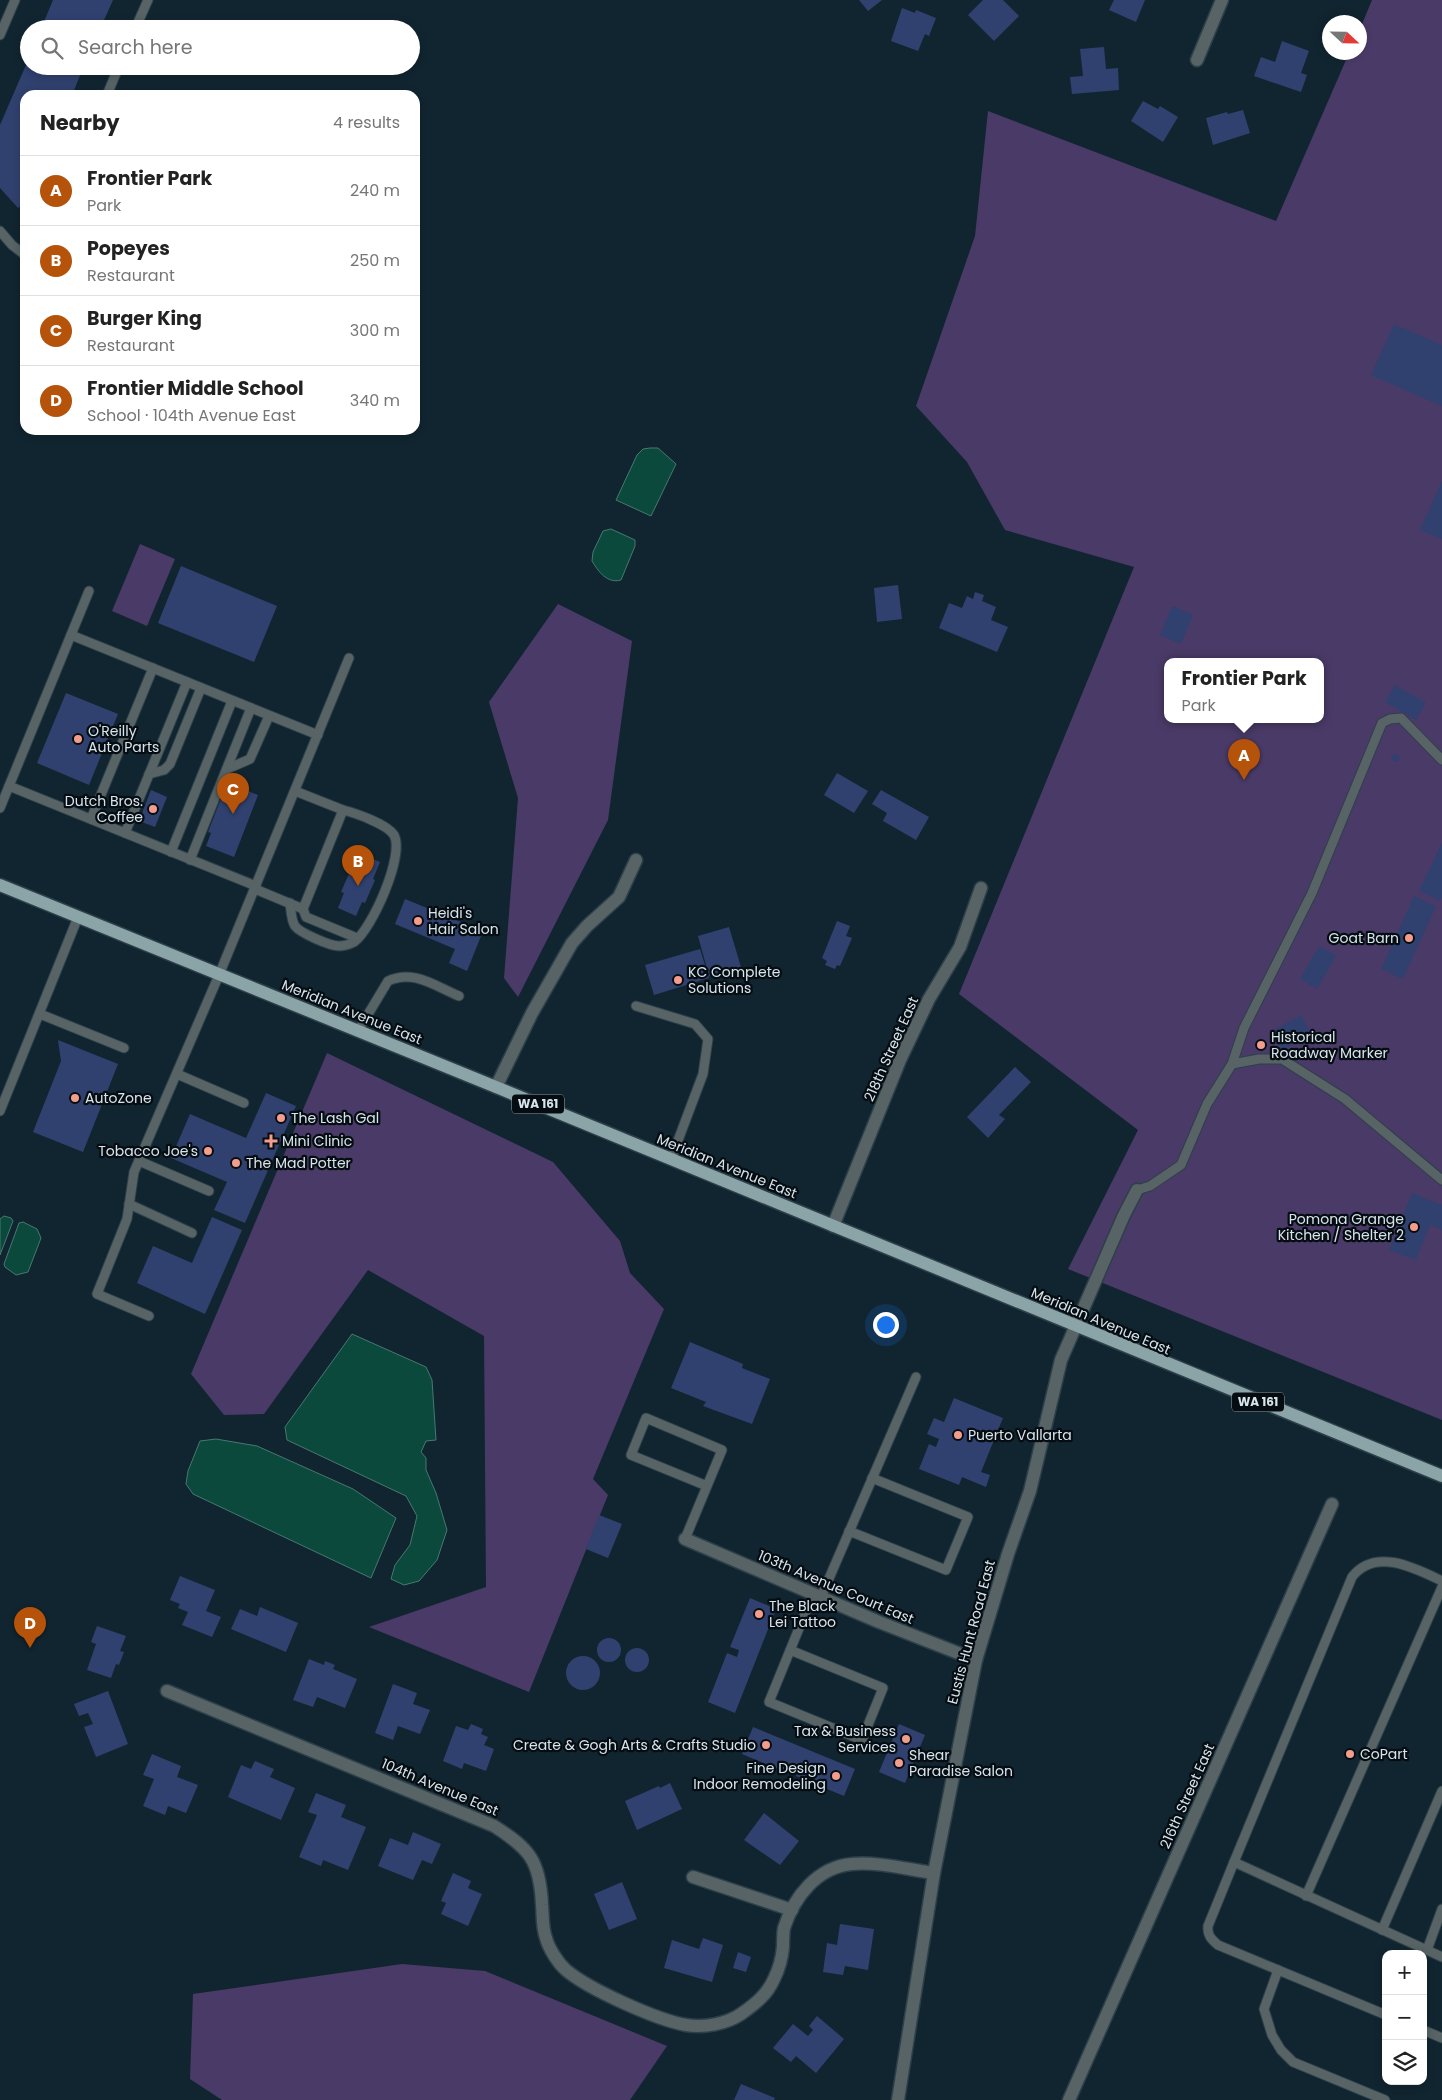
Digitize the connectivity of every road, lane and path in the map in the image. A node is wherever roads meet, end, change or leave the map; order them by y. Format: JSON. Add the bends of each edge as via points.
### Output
{"nodes":[{"id":1,"x":15,"y":0,"type":"edge"},
{"id":2,"x":148,"y":0,"type":"edge"},
{"id":3,"x":1222,"y":0,"type":"edge"},
{"id":4,"x":139,"y":20,"type":"edge"},
{"id":5,"x":0,"y":36,"type":"edge"},
{"id":6,"x":1197,"y":60,"type":"dead end"},
{"id":7,"x":115,"y":75,"type":"edge"},
{"id":8,"x":109,"y":90,"type":"edge"},
{"id":9,"x":0,"y":231,"type":"edge"},
{"id":10,"x":20,"y":251,"type":"edge"},
{"id":11,"x":89,"y":591,"type":"dead end"},
{"id":12,"x":71,"y":635,"type":"junction"},
{"id":13,"x":349,"y":658,"type":"dead end"},
{"id":14,"x":153,"y":668,"type":"junction"},
{"id":15,"x":186,"y":682,"type":"junction"},
{"id":16,"x":201,"y":688,"type":"junction"},
{"id":17,"x":232,"y":701,"type":"junction"},
{"id":18,"x":251,"y":708,"type":"junction"},
{"id":19,"x":269,"y":716,"type":"junction"},
{"id":20,"x":318,"y":735,"type":"junction"},
{"id":21,"x":1442,"y":760,"type":"edge"},
{"id":22,"x":227,"y":769,"type":"junction"},
{"id":23,"x":149,"y":774,"type":"junction"},
{"id":24,"x":9,"y":786,"type":"junction"},
{"id":25,"x":295,"y":791,"type":"junction"},
{"id":26,"x":0,"y":808,"type":"edge"},
{"id":27,"x":343,"y":810,"type":"junction"},
{"id":28,"x":91,"y":820,"type":"junction"},
{"id":29,"x":125,"y":833,"type":"junction"},
{"id":30,"x":170,"y":852,"type":"junction"},
{"id":31,"x":190,"y":860,"type":"junction"},
{"id":32,"x":636,"y":860,"type":"dead end"},
{"id":33,"x":0,"y":885,"type":"edge"},
{"id":34,"x":255,"y":888,"type":"junction"},
{"id":35,"x":981,"y":888,"type":"dead end"},
{"id":36,"x":290,"y":904,"type":"junction"},
{"id":37,"x":303,"y":909,"type":"junction"},
{"id":38,"x":78,"y":917,"type":"junction"},
{"id":39,"x":358,"y":938,"type":"junction"},
{"id":40,"x":219,"y":975,"type":"junction"},
{"id":41,"x":459,"y":996,"type":"dead end"},
{"id":42,"x":636,"y":1006,"type":"dead end"},
{"id":43,"x":40,"y":1014,"type":"junction"},
{"id":44,"x":358,"y":1031,"type":"junction"},
{"id":45,"x":124,"y":1048,"type":"dead end"},
{"id":46,"x":1232,"y":1064,"type":"junction"},
{"id":47,"x":177,"y":1074,"type":"junction"},
{"id":48,"x":496,"y":1086,"type":"junction"},
{"id":49,"x":244,"y":1103,"type":"dead end"},
{"id":50,"x":0,"y":1111,"type":"edge"},
{"id":51,"x":671,"y":1159,"type":"junction"},
{"id":52,"x":138,"y":1161,"type":"junction"},
{"id":53,"x":1442,"y":1180,"type":"edge"},
{"id":54,"x":1137,"y":1190,"type":"joint"},
{"id":55,"x":209,"y":1191,"type":"dead end"},
{"id":56,"x":129,"y":1204,"type":"junction"},
{"id":57,"x":833,"y":1226,"type":"junction"},
{"id":58,"x":192,"y":1233,"type":"dead end"},
{"id":59,"x":149,"y":1316,"type":"dead end"},
{"id":60,"x":1074,"y":1326,"type":"junction"},
{"id":61,"x":916,"y":1377,"type":"dead end"},
{"id":62,"x":1442,"y":1476,"type":"edge"},
{"id":63,"x":872,"y":1478,"type":"junction"},
{"id":64,"x":706,"y":1486,"type":"junction"},
{"id":65,"x":1332,"y":1504,"type":"dead end"},
{"id":66,"x":849,"y":1531,"type":"junction"},
{"id":67,"x":685,"y":1539,"type":"joint"},
{"id":68,"x":1442,"y":1581,"type":"edge"},
{"id":69,"x":1442,"y":1587,"type":"edge"},
{"id":70,"x":817,"y":1595,"type":"junction"},
{"id":71,"x":790,"y":1650,"type":"junction"},
{"id":72,"x":976,"y":1660,"type":"junction"},
{"id":73,"x":167,"y":1691,"type":"dead end"},
{"id":74,"x":1442,"y":1791,"type":"edge"},
{"id":75,"x":1234,"y":1862,"type":"junction"},
{"id":76,"x":934,"y":1873,"type":"junction"},
{"id":77,"x":693,"y":1877,"type":"dead end"},
{"id":78,"x":1306,"y":1896,"type":"junction"},
{"id":79,"x":1442,"y":1909,"type":"edge"},
{"id":80,"x":792,"y":1910,"type":"junction"},
{"id":81,"x":1382,"y":1930,"type":"junction"},
{"id":82,"x":1427,"y":1950,"type":"junction"},
{"id":83,"x":1442,"y":1957,"type":"edge"},
{"id":84,"x":1278,"y":1970,"type":"junction"},
{"id":85,"x":1382,"y":2012,"type":"edge"},
{"id":86,"x":1427,"y":2032,"type":"edge"},
{"id":87,"x":1442,"y":2038,"type":"edge"},
{"id":88,"x":898,"y":2100,"type":"edge"},
{"id":89,"x":1070,"y":2100,"type":"edge"},
{"id":90,"x":1385,"y":2100,"type":"edge"}],
"edges":[{"from":1,"to":5,"type":"lane"},
{"from":2,"to":4,"type":"lane"},
{"from":3,"to":6,"type":"street"},
{"from":7,"to":8,"type":"lane"},
{"from":9,"to":10,"type":"lane"},
{"from":11,"to":12,"type":"lane"},
{"from":12,"to":14,"type":"lane"},
{"from":12,"to":24,"type":"lane"},
{"from":13,"to":20,"type":"lane"},
{"from":14,"to":15,"type":"lane"},
{"from":14,"to":28,"type":"lane"},
{"from":15,"to":16,"type":"lane"},
{"from":15,"to":23,"type":"lane"},
{"from":16,"to":17,"type":"lane"},
{"from":16,"to":23,"type":"lane","via":[[170,764],[164,770]]},
{"from":17,"to":18,"type":"lane"},
{"from":17,"to":30,"type":"lane"},
{"from":18,"to":19,"type":"lane"},
{"from":18,"to":22,"type":"lane"},
{"from":19,"to":20,"type":"lane"},
{"from":19,"to":22,"type":"lane","via":[[250,759]]},
{"from":20,"to":25,"type":"lane"},
{"from":21,"to":46,"type":"lane","via":[[1401,718],[1382,723],[1312,893],[1244,1028]]},
{"from":22,"to":31,"type":"lane"},
{"from":23,"to":29,"type":"lane"},
{"from":24,"to":26,"type":"lane"},
{"from":24,"to":28,"type":"lane"},
{"from":25,"to":27,"type":"lane"},
{"from":25,"to":34,"type":"lane"},
{"from":27,"to":37,"type":"lane"},
{"from":27,"to":39,"type":"lane","via":[[386,826],[396,841],[387,885],[369,924]]},
{"from":28,"to":29,"type":"lane"},
{"from":29,"to":30,"type":"lane"},
{"from":30,"to":31,"type":"lane"},
{"from":31,"to":34,"type":"lane"},
{"from":32,"to":48,"type":"street","via":[[619,897],[572,943]]},
{"from":33,"to":38,"type":"main road","name":"Meridian Avenue East","number":"WA 161"},
{"from":34,"to":36,"type":"lane"},
{"from":34,"to":40,"type":"lane"},
{"from":35,"to":57,"type":"street","name":"218th Street East","via":[[960,947],[929,999],[900,1060]]},
{"from":36,"to":37,"type":"lane"},
{"from":36,"to":39,"type":"lane","via":[[295,925],[303,933],[333,946],[348,945]]},
{"from":37,"to":39,"type":"lane","via":[[306,917]]},
{"from":38,"to":40,"type":"main road","name":"Meridian Avenue East","number":"WA 161"},
{"from":38,"to":43,"type":"lane"},
{"from":40,"to":44,"type":"main road","name":"Meridian Avenue East","number":"WA 161"},
{"from":40,"to":47,"type":"lane"},
{"from":41,"to":44,"type":"lane","via":[[412,976],[396,977],[388,981]]},
{"from":42,"to":51,"type":"lane","via":[[695,1024],[708,1040],[704,1074]]},
{"from":43,"to":45,"type":"lane"},
{"from":43,"to":50,"type":"lane"},
{"from":44,"to":48,"type":"main road","name":"Meridian Avenue East","number":"WA 161"},
{"from":46,"to":53,"type":"lane","via":[[1282,1059],[1345,1099]]},
{"from":46,"to":54,"type":"lane","via":[[1207,1104],[1181,1165],[1150,1186]]},
{"from":47,"to":49,"type":"lane"},
{"from":47,"to":52,"type":"lane"},
{"from":48,"to":51,"type":"main road","name":"Meridian Avenue East","number":"WA 161"},
{"from":51,"to":57,"type":"main road","name":"Meridian Avenue East","number":"WA 161"},
{"from":52,"to":55,"type":"lane"},
{"from":52,"to":56,"type":"lane"},
{"from":54,"to":60,"type":"street","name":"Eustis Hunt Road East"},
{"from":56,"to":58,"type":"lane"},
{"from":56,"to":59,"type":"lane","via":[[123,1232],[97,1294]]},
{"from":57,"to":60,"type":"main road","name":"Meridian Avenue East","number":"WA 161"},
{"from":60,"to":62,"type":"main road","name":"Meridian Avenue East","number":"WA 161"},
{"from":60,"to":72,"type":"street","name":"Eustis Hunt Road East","via":[[1054,1386],[1030,1491]]},
{"from":61,"to":63,"type":"lane"},
{"from":63,"to":66,"type":"lane"},
{"from":63,"to":66,"type":"lane","via":[[968,1517],[946,1570]]},
{"from":64,"to":64,"type":"lane","via":[[722,1450],[646,1418],[631,1455]]},
{"from":64,"to":67,"type":"lane"},
{"from":65,"to":89,"type":"street","name":"216th Street East"},
{"from":66,"to":70,"type":"lane"},
{"from":67,"to":70,"type":"street","name":"103th Avenue Court East"},
{"from":68,"to":75,"type":"lane","via":[[1407,1564],[1386,1562],[1370,1564],[1352,1577]]},
{"from":69,"to":78,"type":"lane"},
{"from":70,"to":71,"type":"lane"},
{"from":70,"to":72,"type":"street","name":"103th Avenue Court East"},
{"from":71,"to":71,"type":"lane","via":[[769,1702],[862,1740],[883,1688]]},
{"from":72,"to":76,"type":"street","name":"Eustis Hunt Road East"},
{"from":73,"to":80,"type":"street","name":"104th Avenue East","via":[[463,1812],[512,1838],[534,1863],[541,1880],[546,1938],[553,1954],[566,1970],[594,1988],[639,2009],[686,2024],[704,2026],[736,2018],[765,1995],[775,1979],[784,1929]]},
{"from":74,"to":81,"type":"lane"},
{"from":75,"to":78,"type":"lane"},
{"from":75,"to":84,"type":"lane","via":[[1207,1934],[1218,1945]]},
{"from":76,"to":80,"type":"street","name":"104th Avenue East","via":[[851,1864],[823,1874],[804,1889]]},
{"from":76,"to":88,"type":"street","name":"Eustis Hunt Road East"},
{"from":77,"to":80,"type":"street"},
{"from":78,"to":81,"type":"lane"},
{"from":79,"to":82,"type":"lane"},
{"from":81,"to":82,"type":"lane"},
{"from":82,"to":83,"type":"lane"},
{"from":84,"to":85,"type":"lane"},
{"from":84,"to":90,"type":"lane","via":[[1264,2009],[1272,2035],[1281,2050],[1293,2062]]},
{"from":86,"to":87,"type":"lane"}]}
